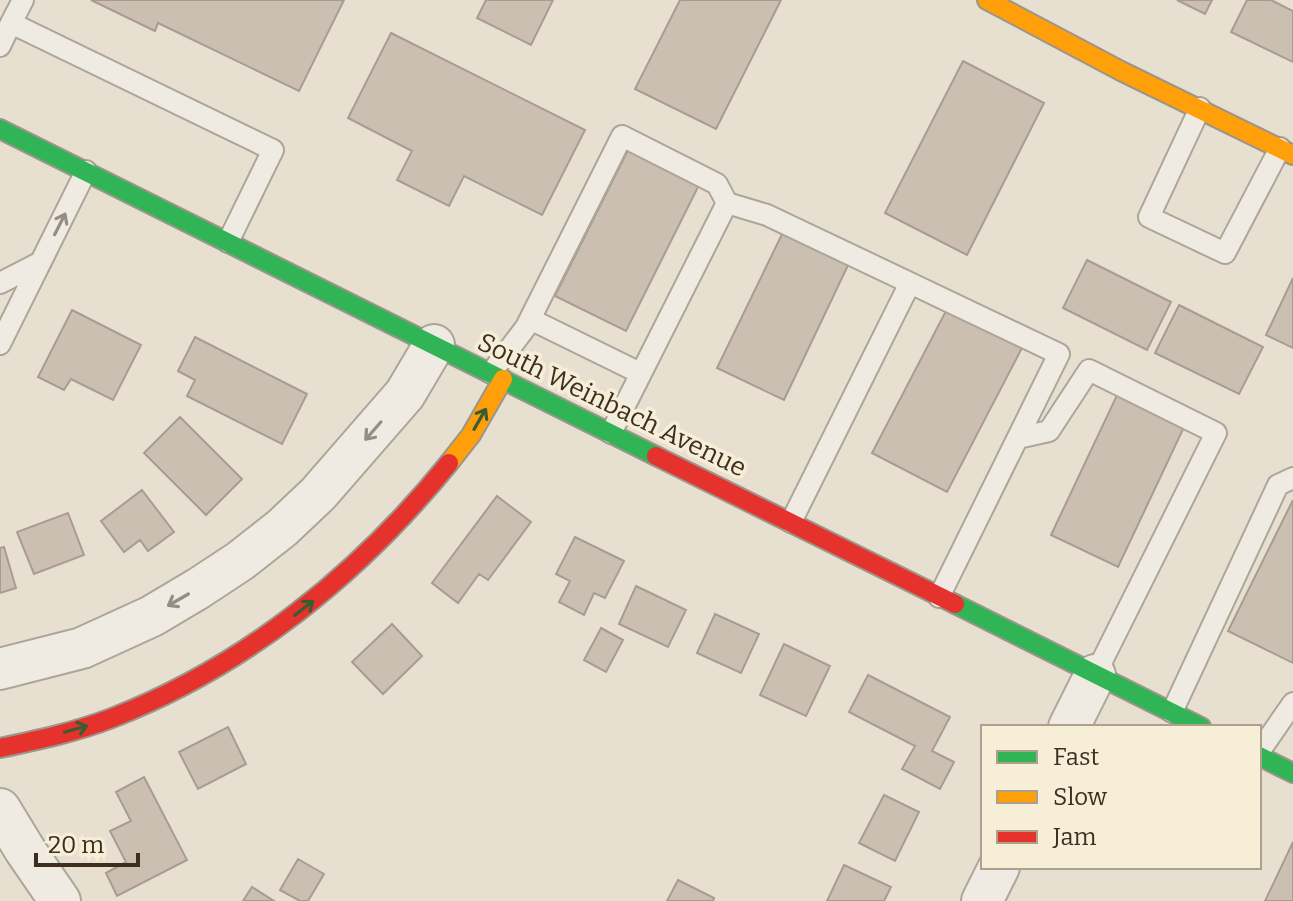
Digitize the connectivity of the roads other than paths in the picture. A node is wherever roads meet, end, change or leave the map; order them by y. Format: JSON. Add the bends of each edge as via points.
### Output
{"nodes":[{"id":1,"x":23,"y":0,"type":"edge"},
{"id":2,"x":987,"y":0,"type":"edge"},
{"id":3,"x":11,"y":23,"type":"junction"},
{"id":4,"x":0,"y":46,"type":"edge"},
{"id":5,"x":1200,"y":108,"type":"junction"},
{"id":6,"x":0,"y":129,"type":"edge"},
{"id":7,"x":1286,"y":152,"type":"edge"},
{"id":8,"x":86,"y":171,"type":"junction"},
{"id":9,"x":727,"y":203,"type":"junction"},
{"id":10,"x":228,"y":242,"type":"junction"},
{"id":11,"x":41,"y":262,"type":"junction"},
{"id":12,"x":0,"y":283,"type":"edge"},
{"id":13,"x":910,"y":283,"type":"junction"},
{"id":14,"x":530,"y":319,"type":"junction"},
{"id":15,"x":0,"y":344,"type":"edge"},
{"id":16,"x":434,"y":345,"type":"junction"},
{"id":17,"x":640,"y":373,"type":"junction"},
{"id":18,"x":497,"y":376,"type":"junction"},
{"id":19,"x":611,"y":433,"type":"junction"},
{"id":20,"x":1018,"y":438,"type":"junction"},
{"id":21,"x":1293,"y":478,"type":"edge"},
{"id":22,"x":791,"y":522,"type":"junction"},
{"id":23,"x":939,"y":597,"type":"junction"},
{"id":24,"x":0,"y":669,"type":"edge"},
{"id":25,"x":1095,"y":675,"type":"junction"},
{"id":26,"x":1293,"y":703,"type":"edge"},
{"id":27,"x":1172,"y":712,"type":"junction"},
{"id":28,"x":1070,"y":725,"type":"edge"},
{"id":29,"x":1197,"y":725,"type":"edge"},
{"id":30,"x":0,"y":748,"type":"edge"},
{"id":31,"x":1261,"y":751,"type":"edge"},
{"id":32,"x":1261,"y":755,"type":"edge"},
{"id":33,"x":1293,"y":773,"type":"edge"},
{"id":34,"x":0,"y":809,"type":"edge"},
{"id":35,"x":998,"y":869,"type":"edge"},
{"id":36,"x":60,"y":901,"type":"edge"},
{"id":37,"x":982,"y":901,"type":"edge"}],
"edges":[{"from":1,"to":3,"type":"lane"},
{"from":2,"to":5,"type":"street"},
{"from":3,"to":4,"type":"lane"},
{"from":3,"to":10,"type":"lane","via":[[273,150]]},
{"from":5,"to":7,"type":"street"},
{"from":5,"to":7,"type":"lane","via":[[1149,217],[1225,253]]},
{"from":6,"to":8,"type":"street","name":"South Weinbach Avenue"},
{"from":8,"to":10,"type":"street","name":"South Weinbach Avenue"},
{"from":11,"to":8,"type":"lane","one_way":true},
{"from":9,"to":13,"type":"lane","via":[[767,215]]},
{"from":9,"to":14,"type":"lane","via":[[717,184],[622,136]]},
{"from":9,"to":17,"type":"lane"},
{"from":10,"to":16,"type":"street","name":"South Weinbach Avenue"},
{"from":11,"to":12,"type":"lane"},
{"from":11,"to":15,"type":"lane"},
{"from":13,"to":20,"type":"lane","via":[[1059,354]]},
{"from":13,"to":22,"type":"lane"},
{"from":14,"to":17,"type":"lane"},
{"from":14,"to":18,"type":"lane"},
{"from":16,"to":18,"type":"street","name":"South Weinbach Avenue"},
{"from":16,"to":24,"type":"street","one_way":true,"via":[[405,394],[318,494],[240,561],[152,616],[82,648]]},
{"from":17,"to":19,"type":"lane"},
{"from":18,"to":19,"type":"street","name":"South Weinbach Avenue"},
{"from":30,"to":18,"type":"street","one_way":true,"via":[[107,720],[187,684],[285,623],[373,548],[468,440]]},
{"from":19,"to":22,"type":"street","name":"South Weinbach Avenue"},
{"from":20,"to":23,"type":"lane"},
{"from":20,"to":25,"type":"lane","via":[[1049,431],[1089,370],[1216,433]]},
{"from":21,"to":27,"type":"lane","via":[[1278,485]]},
{"from":22,"to":23,"type":"street","name":"South Weinbach Avenue"},
{"from":23,"to":25,"type":"street","name":"South Weinbach Avenue"},
{"from":25,"to":27,"type":"street","name":"South Weinbach Avenue"},
{"from":25,"to":28,"type":"street"},
{"from":26,"to":31,"type":"lane"},
{"from":27,"to":29,"type":"street","name":"South Weinbach Avenue"},
{"from":32,"to":33,"type":"street"},
{"from":34,"to":36,"type":"street"},
{"from":35,"to":37,"type":"street"}]}
